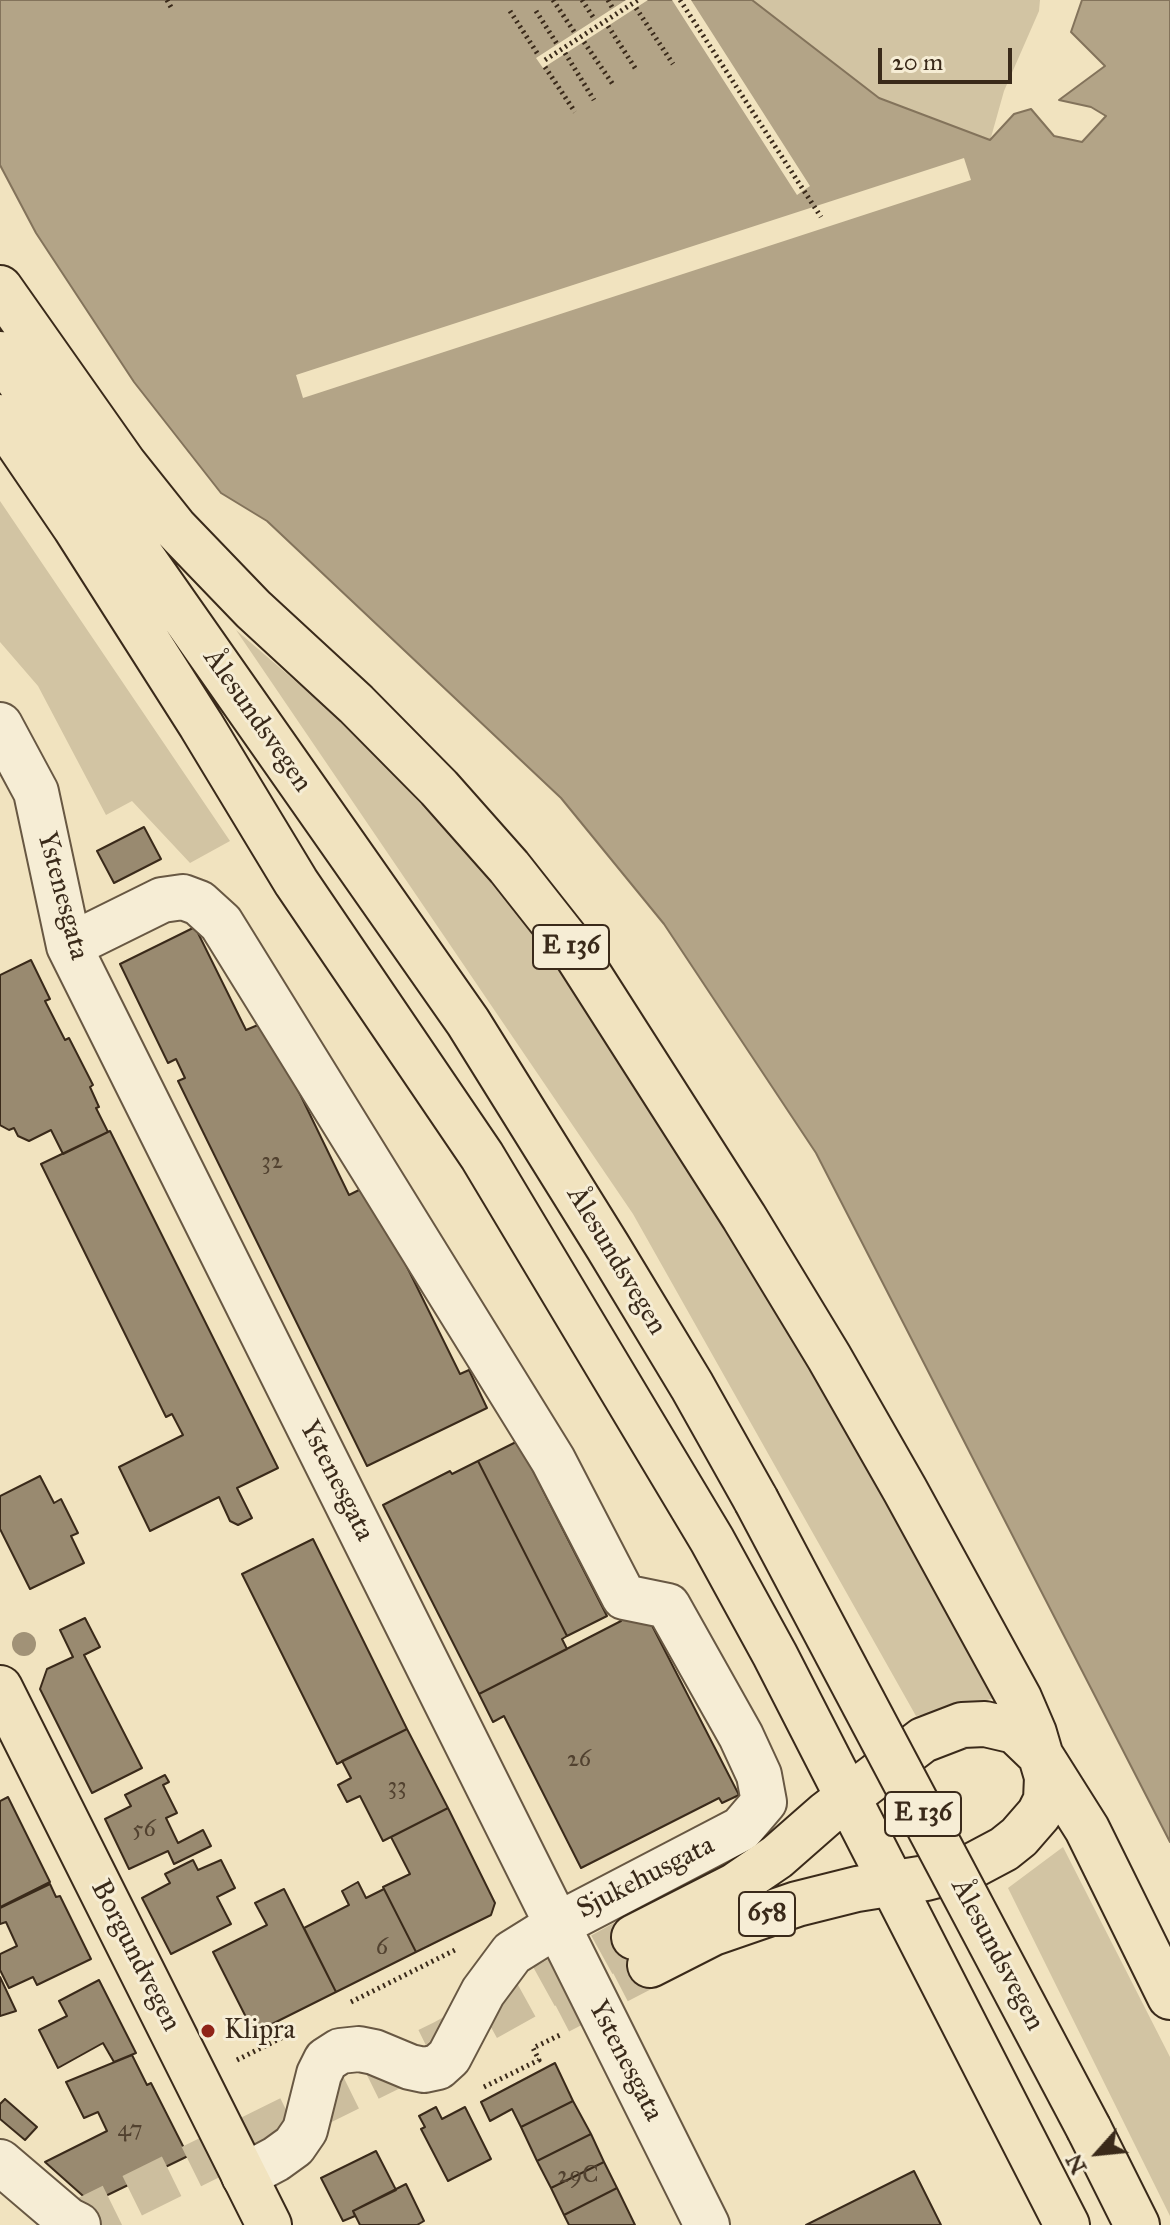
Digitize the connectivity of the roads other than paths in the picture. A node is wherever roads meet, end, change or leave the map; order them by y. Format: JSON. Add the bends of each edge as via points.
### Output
{"nodes":[{"id":1,"x":0,"y":288,"type":"edge"},
{"id":2,"x":0,"y":354,"type":"edge"},
{"id":3,"x":0,"y":417,"type":"edge"},
{"id":4,"x":0,"y":725,"type":"edge"},
{"id":5,"x":69,"y":946,"type":"junction"},
{"id":6,"x":0,"y":1688,"type":"edge"},
{"id":7,"x":1041,"y":1756,"type":"junction"},
{"id":8,"x":847,"y":1798,"type":"junction"},
{"id":9,"x":892,"y":1883,"type":"junction"},
{"id":10,"x":557,"y":1925,"type":"junction"},
{"id":11,"x":1170,"y":1997,"type":"edge"},
{"id":12,"x":0,"y":2162,"type":"edge"},
{"id":13,"x":244,"y":2176,"type":"junction"},
{"id":14,"x":78,"y":2225,"type":"edge"},
{"id":15,"x":269,"y":2225,"type":"edge"},
{"id":16,"x":707,"y":2225,"type":"edge"},
{"id":17,"x":1067,"y":2225,"type":"edge"},
{"id":18,"x":1137,"y":2225,"type":"edge"}],
"edges":[{"from":1,"to":7,"type":"main road","number":"E 136","via":[[175,528],[439,788],[569,943],[836,1371],[1019,1698]]},
{"from":2,"to":18,"type":"main road","name":"Ålesundsvegen","number":"E 136","bridge":true,"via":[[468,1022],[616,1260],[756,1500]]},
{"from":3,"to":8,"type":"main road","number":"E 136","via":[[75,527],[296,882],[482,1156],[712,1540]]},
{"from":4,"to":5,"type":"street","name":"Ystenesgata","via":[[36,792]]},
{"from":5,"to":10,"type":"street","name":"Ystenesgata"},
{"from":5,"to":10,"type":"street","name":"Sjukehusgata","via":[[162,900],[183,897],[199,903],[221,923],[553,1460],[624,1597],[668,1606],[741,1736],[759,1775],[764,1802],[741,1829]]},
{"from":6,"to":13,"type":"main road","name":"Borgundvegen"},
{"from":7,"to":8,"type":"main road","number":"E 136","via":[[1015,1731],[962,1725],[923,1740]]},
{"from":7,"to":9,"type":"main road","number":"E 136","via":[[1046,1800],[1019,1837],[972,1866]]},
{"from":7,"to":11,"type":"main road","number":"E 136","via":[[1087,1829]]},
{"from":8,"to":9,"type":"main road","number":"E 136"},
{"from":8,"to":9,"type":"main road","number":"658","via":[[777,1857],[642,1951],[797,1904]]},
{"from":9,"to":17,"type":"main road","number":"E 136"},
{"from":10,"to":13,"type":"street","name":"Sjukehusgata","via":[[504,1963],[438,2067],[410,2067],[359,2049],[340,2051],[326,2060],[305,2130],[294,2146]]},
{"from":10,"to":16,"type":"street","name":"Ystenesgata"},
{"from":12,"to":14,"type":"street"},
{"from":13,"to":15,"type":"main road","name":"Borgundvegen"}]}
